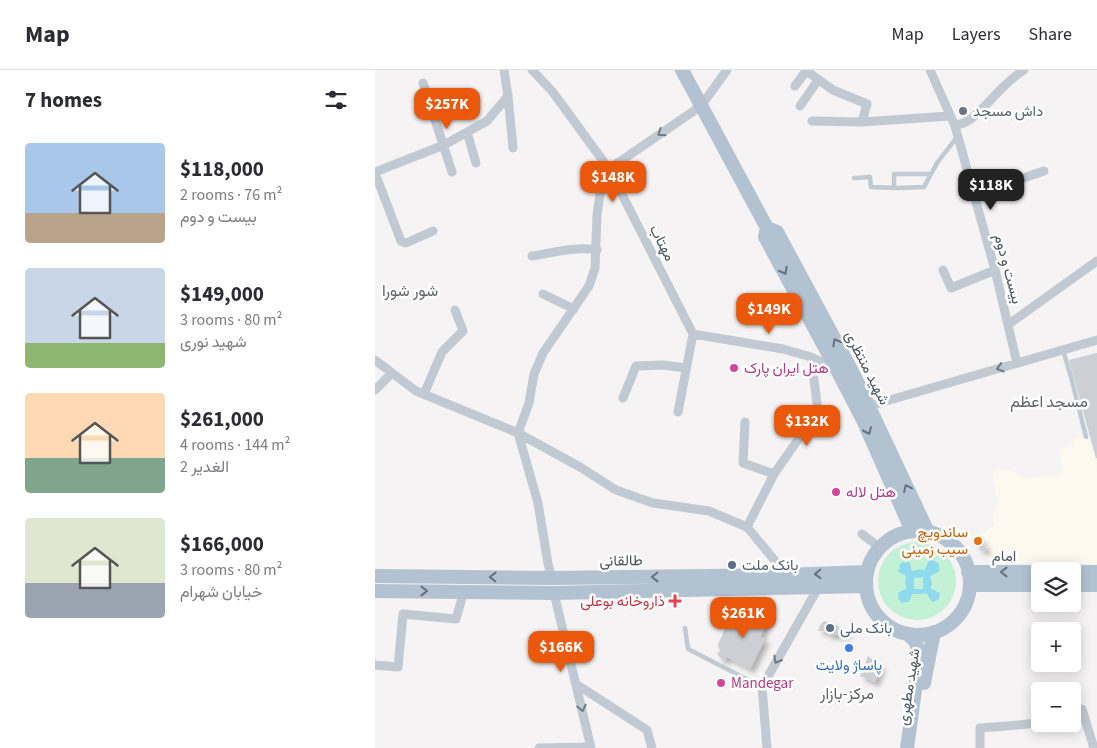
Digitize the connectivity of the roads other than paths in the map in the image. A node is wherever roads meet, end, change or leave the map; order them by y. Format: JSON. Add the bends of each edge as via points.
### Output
{"nodes":[{"id":1,"x":504,"y":70,"type":"edge"},
{"id":2,"x":532,"y":70,"type":"edge"},
{"id":3,"x":682,"y":70,"type":"edge"},
{"id":4,"x":727,"y":70,"type":"edge"},
{"id":5,"x":806,"y":70,"type":"edge"},
{"id":6,"x":930,"y":70,"type":"edge"},
{"id":7,"x":1024,"y":70,"type":"edge"},
{"id":8,"x":818,"y":80,"type":"junction"},
{"id":9,"x":423,"y":83,"type":"dead end"},
{"id":10,"x":795,"y":86,"type":"dead end"},
{"id":11,"x":507,"y":96,"type":"junction"},
{"id":12,"x":701,"y":106,"type":"junction"},
{"id":13,"x":800,"y":106,"type":"dead end"},
{"id":14,"x":949,"y":116,"type":"junction"},
{"id":15,"x":812,"y":121,"type":"dead end"},
{"id":16,"x":862,"y":122,"type":"junction"},
{"id":17,"x":955,"y":126,"type":"junction"},
{"id":18,"x":467,"y":132,"type":"junction"},
{"id":19,"x":957,"y":136,"type":"junction"},
{"id":20,"x":444,"y":145,"type":"junction"},
{"id":21,"x":513,"y":148,"type":"dead end"},
{"id":22,"x":476,"y":163,"type":"dead end"},
{"id":23,"x":609,"y":169,"type":"junction"},
{"id":24,"x":1044,"y":171,"type":"dead end"},
{"id":25,"x":452,"y":172,"type":"dead end"},
{"id":26,"x":375,"y":173,"type":"edge"},
{"id":27,"x":931,"y":174,"type":"junction"},
{"id":28,"x":854,"y":178,"type":"dead end"},
{"id":29,"x":894,"y":188,"type":"junction"},
{"id":30,"x":973,"y":195,"type":"junction"},
{"id":31,"x":767,"y":228,"type":"junction"},
{"id":32,"x":433,"y":231,"type":"dead end"},
{"id":33,"x":597,"y":250,"type":"junction"},
{"id":34,"x":532,"y":256,"type":"dead end"},
{"id":35,"x":1097,"y":261,"type":"edge"},
{"id":36,"x":943,"y":270,"type":"dead end"},
{"id":37,"x":995,"y":270,"type":"junction"},
{"id":38,"x":543,"y":294,"type":"dead end"},
{"id":39,"x":574,"y":309,"type":"junction"},
{"id":40,"x":455,"y":310,"type":"dead end"},
{"id":41,"x":1009,"y":324,"type":"junction"},
{"id":42,"x":693,"y":334,"type":"junction"},
{"id":43,"x":1097,"y":340,"type":"edge"},
{"id":44,"x":1063,"y":350,"type":"junction"},
{"id":45,"x":811,"y":357,"type":"junction"},
{"id":46,"x":375,"y":360,"type":"edge"},
{"id":47,"x":1017,"y":363,"type":"junction"},
{"id":48,"x":686,"y":368,"type":"junction"},
{"id":49,"x":837,"y":368,"type":"junction"},
{"id":50,"x":392,"y":373,"type":"junction"},
{"id":51,"x":849,"y":379,"type":"junction"},
{"id":52,"x":375,"y":390,"type":"edge"},
{"id":53,"x":424,"y":394,"type":"junction"},
{"id":54,"x":623,"y":398,"type":"dead end"},
{"id":55,"x":869,"y":406,"type":"junction"},
{"id":56,"x":678,"y":412,"type":"dead end"},
{"id":57,"x":745,"y":422,"type":"dead end"},
{"id":58,"x":518,"y":433,"type":"junction"},
{"id":59,"x":1086,"y":438,"type":"dead end"},
{"id":60,"x":774,"y":474,"type":"junction"},
{"id":61,"x":747,"y":527,"type":"junction"},
{"id":62,"x":912,"y":531,"type":"junction"},
{"id":63,"x":929,"y":532,"type":"junction"},
{"id":64,"x":862,"y":534,"type":"dead end"},
{"id":65,"x":879,"y":547,"type":"junction"},
{"id":66,"x":1081,"y":572,"type":"edge"},
{"id":67,"x":1097,"y":572,"type":"edge"},
{"id":68,"x":1031,"y":573,"type":"edge"},
{"id":69,"x":784,"y":575,"type":"junction"},
{"id":70,"x":375,"y":576,"type":"edge"},
{"id":71,"x":552,"y":578,"type":"junction"},
{"id":72,"x":969,"y":578,"type":"junction"},
{"id":73,"x":866,"y":579,"type":"junction"},
{"id":74,"x":1031,"y":584,"type":"edge"},
{"id":75,"x":1081,"y":585,"type":"edge"},
{"id":76,"x":1097,"y":585,"type":"edge"},
{"id":77,"x":818,"y":588,"type":"junction"},
{"id":78,"x":375,"y":591,"type":"edge"},
{"id":79,"x":464,"y":591,"type":"junction"},
{"id":80,"x":554,"y":593,"type":"junction"},
{"id":81,"x":685,"y":628,"type":"dead end"},
{"id":82,"x":935,"y":632,"type":"junction"},
{"id":83,"x":907,"y":634,"type":"junction"},
{"id":84,"x":375,"y":665,"type":"edge"},
{"id":85,"x":576,"y":684,"type":"junction"},
{"id":86,"x":762,"y":687,"type":"junction"},
{"id":87,"x":1081,"y":709,"type":"edge"},
{"id":88,"x":1031,"y":724,"type":"edge"},
{"id":89,"x":591,"y":747,"type":"edge"},
{"id":90,"x":539,"y":748,"type":"edge"},
{"id":91,"x":652,"y":748,"type":"edge"},
{"id":92,"x":767,"y":748,"type":"edge"},
{"id":93,"x":907,"y":748,"type":"edge"},
{"id":94,"x":916,"y":748,"type":"edge"},
{"id":95,"x":980,"y":748,"type":"edge"},
{"id":96,"x":1094,"y":748,"type":"edge"}],
"edges":[{"from":1,"to":11,"type":"street"},
{"from":2,"to":23,"type":"street","name":"مهتاب","via":[[552,91]]},
{"from":3,"to":12,"type":"main road","name":"شهید منتظری"},
{"from":4,"to":12,"type":"street"},
{"from":5,"to":8,"type":"street"},
{"from":5,"to":10,"type":"street"},
{"from":6,"to":14,"type":"street","name":"بیست و دوم"},
{"from":7,"to":17,"type":"street","via":[[971,119]]},
{"from":8,"to":13,"type":"street"},
{"from":8,"to":16,"type":"street","via":[[867,104]]},
{"from":9,"to":20,"type":"street"},
{"from":11,"to":18,"type":"street","via":[[487,122]]},
{"from":11,"to":21,"type":"street"},
{"from":12,"to":23,"type":"street","one_way":true},
{"from":12,"to":31,"type":"main road","name":"شهید منتظری"},
{"from":14,"to":16,"type":"street"},
{"from":14,"to":17,"type":"street","name":"بیست و دوم"},
{"from":15,"to":16,"type":"street"},
{"from":17,"to":19,"type":"street","name":"بیست و دوم"},
{"from":18,"to":20,"type":"street"},
{"from":18,"to":22,"type":"street"},
{"from":19,"to":27,"type":"lane"},
{"from":19,"to":30,"type":"street","name":"بیست و دوم"},
{"from":20,"to":25,"type":"street"},
{"from":20,"to":26,"type":"street"},
{"from":23,"to":33,"type":"street","via":[[597,215]]},
{"from":23,"to":42,"type":"street","name":"مهتاب"},
{"from":24,"to":30,"type":"street"},
{"from":26,"to":32,"type":"street","via":[[401,241],[406,243]]},
{"from":27,"to":29,"type":"lane","via":[[924,187]]},
{"from":27,"to":29,"type":"lane","via":[[894,174]]},
{"from":28,"to":29,"type":"lane","via":[[870,178],[871,187]]},
{"from":30,"to":37,"type":"street","name":"بیست و دوم"},
{"from":31,"to":49,"type":"main road","name":"شهید منتظری","one_way":true,"via":[[765,237]]},
{"from":51,"to":31,"type":"main road","name":"شهید منتظری","one_way":true,"via":[[777,232]]},
{"from":33,"to":34,"type":"street","via":[[587,248]]},
{"from":33,"to":39,"type":"street","via":[[589,286]]},
{"from":35,"to":41,"type":"street"},
{"from":36,"to":37,"type":"street","via":[[951,288]]},
{"from":37,"to":41,"type":"street","name":"بیست و دوم"},
{"from":38,"to":39,"type":"street"},
{"from":39,"to":58,"type":"street","via":[[543,353]]},
{"from":40,"to":53,"type":"street","via":[[463,331],[442,352]]},
{"from":41,"to":47,"type":"street","name":"بیست و دوم"},
{"from":42,"to":45,"type":"street"},
{"from":42,"to":48,"type":"street"},
{"from":43,"to":44,"type":"street"},
{"from":44,"to":47,"type":"street"},
{"from":44,"to":59,"type":"lane"},
{"from":45,"to":49,"type":"street"},
{"from":45,"to":60,"type":"street","via":[[818,411]]},
{"from":46,"to":50,"type":"street"},
{"from":47,"to":55,"type":"street","one_way":true},
{"from":48,"to":54,"type":"street","via":[[636,366]]},
{"from":48,"to":56,"type":"street"},
{"from":49,"to":51,"type":"main road","name":"شهید منتظری"},
{"from":50,"to":52,"type":"street"},
{"from":50,"to":53,"type":"street"},
{"from":51,"to":55,"type":"main road","name":"شهید منتظری"},
{"from":51,"to":62,"type":"main road","name":"شهید منتظری","one_way":true,"via":[[863,420]]},
{"from":53,"to":58,"type":"street"},
{"from":63,"to":55,"type":"main road","name":"شهید منتظری","one_way":true},
{"from":57,"to":60,"type":"street","via":[[743,463]]},
{"from":58,"to":61,"type":"street","via":[[616,490],[653,503],[709,511]]},
{"from":58,"to":71,"type":"street","via":[[538,503]]},
{"from":60,"to":61,"type":"street"},
{"from":61,"to":69,"type":"street"},
{"from":62,"to":63,"type":"main road"},
{"from":62,"to":65,"type":"main road","via":[[897,534]]},
{"from":63,"to":72,"type":"main road","via":[[955,546],[965,562]]},
{"from":64,"to":65,"type":"street"},
{"from":65,"to":73,"type":"main road","via":[[873,555]]},
{"from":66,"to":67,"type":"main road"},
{"from":68,"to":72,"type":"main road","name":"امام","one_way":true},
{"from":69,"to":71,"type":"main road","name":"طالقانی","one_way":true},
{"from":73,"to":69,"type":"main road","name":"طالقانی","one_way":true},
{"from":71,"to":70,"type":"main road","name":"طالقانی","one_way":true},
{"from":71,"to":80,"type":"main road"},
{"from":72,"to":74,"type":"main road","name":"امام"},
{"from":72,"to":82,"type":"main road","via":[[968,597],[963,609],[955,619]]},
{"from":73,"to":77,"type":"main road","name":"طالقانی"},
{"from":73,"to":83,"type":"main road","via":[[868,599],[874,611],[883,622]]},
{"from":75,"to":76,"type":"main road"},
{"from":77,"to":80,"type":"main road","name":"طالقانی"},
{"from":77,"to":86,"type":"street","one_way":true},
{"from":78,"to":79,"type":"main road","name":"طالقانی","one_way":true},
{"from":79,"to":80,"type":"main road","name":"طالقانی"},
{"from":79,"to":84,"type":"street","via":[[456,619],[403,614],[399,666]]},
{"from":80,"to":85,"type":"street"},
{"from":81,"to":86,"type":"lane","via":[[688,649]]},
{"from":82,"to":83,"type":"main road"},
{"from":82,"to":94,"type":"main road","name":"شهید مطهری","via":[[924,682]]},
{"from":83,"to":93,"type":"main road","name":"شهید مطهری","via":[[919,651]]},
{"from":85,"to":89,"type":"street","one_way":true},
{"from":85,"to":91,"type":"street","via":[[647,730]]},
{"from":86,"to":92,"type":"street"},
{"from":87,"to":96,"type":"street"},
{"from":88,"to":95,"type":"street","via":[[980,728]]},
{"from":89,"to":90,"type":"street"}]}
